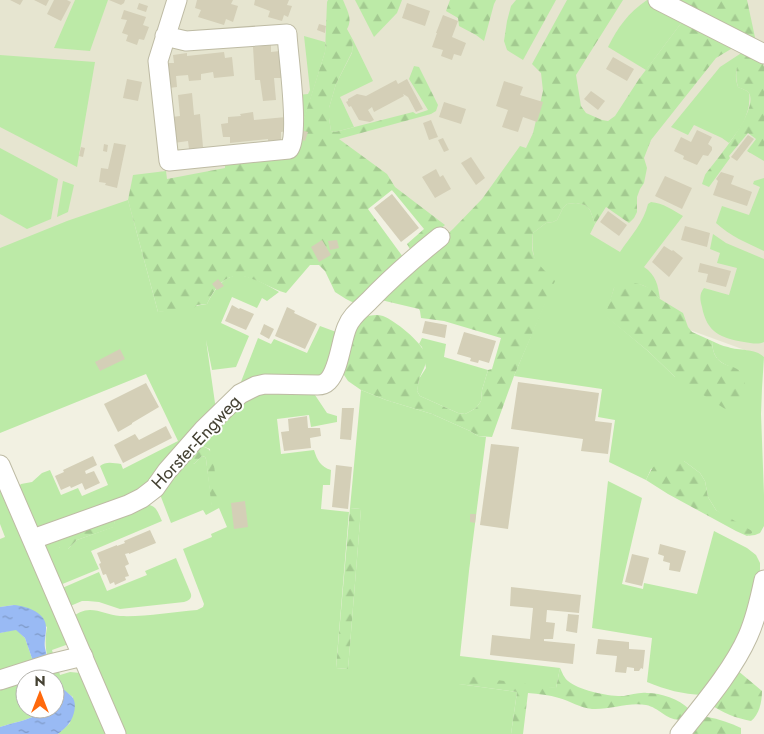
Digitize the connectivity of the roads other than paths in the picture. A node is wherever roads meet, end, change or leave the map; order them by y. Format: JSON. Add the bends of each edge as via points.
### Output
{"nodes":[{"id":1,"x":177,"y":0,"type":"edge"},
{"id":2,"x":658,"y":0,"type":"edge"},
{"id":3,"x":165,"y":36,"type":"junction"},
{"id":4,"x":764,"y":54,"type":"edge"},
{"id":5,"x":440,"y":237,"type":"dead end"},
{"id":6,"x":0,"y":465,"type":"edge"},
{"id":7,"x":32,"y":539,"type":"junction"},
{"id":8,"x":764,"y":580,"type":"edge"},
{"id":9,"x":83,"y":656,"type":"junction"},
{"id":10,"x":0,"y":680,"type":"edge"},
{"id":11,"x":116,"y":734,"type":"edge"},
{"id":12,"x":680,"y":734,"type":"edge"}],
"edges":[{"from":1,"to":3,"type":"street"},
{"from":2,"to":4,"type":"street"},
{"from":3,"to":3,"type":"street","via":[[186,41],[287,34],[294,124],[289,149],[169,161],[158,61]]},
{"from":5,"to":7,"type":"street","name":"Horster-Engweg","via":[[351,319],[334,372],[324,384],[265,384],[248,389],[224,408],[155,488],[142,498]]},
{"from":6,"to":7,"type":"street"},
{"from":7,"to":9,"type":"street"},
{"from":8,"to":12,"type":"street","via":[[755,618],[742,648]]},
{"from":9,"to":10,"type":"street"},
{"from":9,"to":11,"type":"street"}]}
